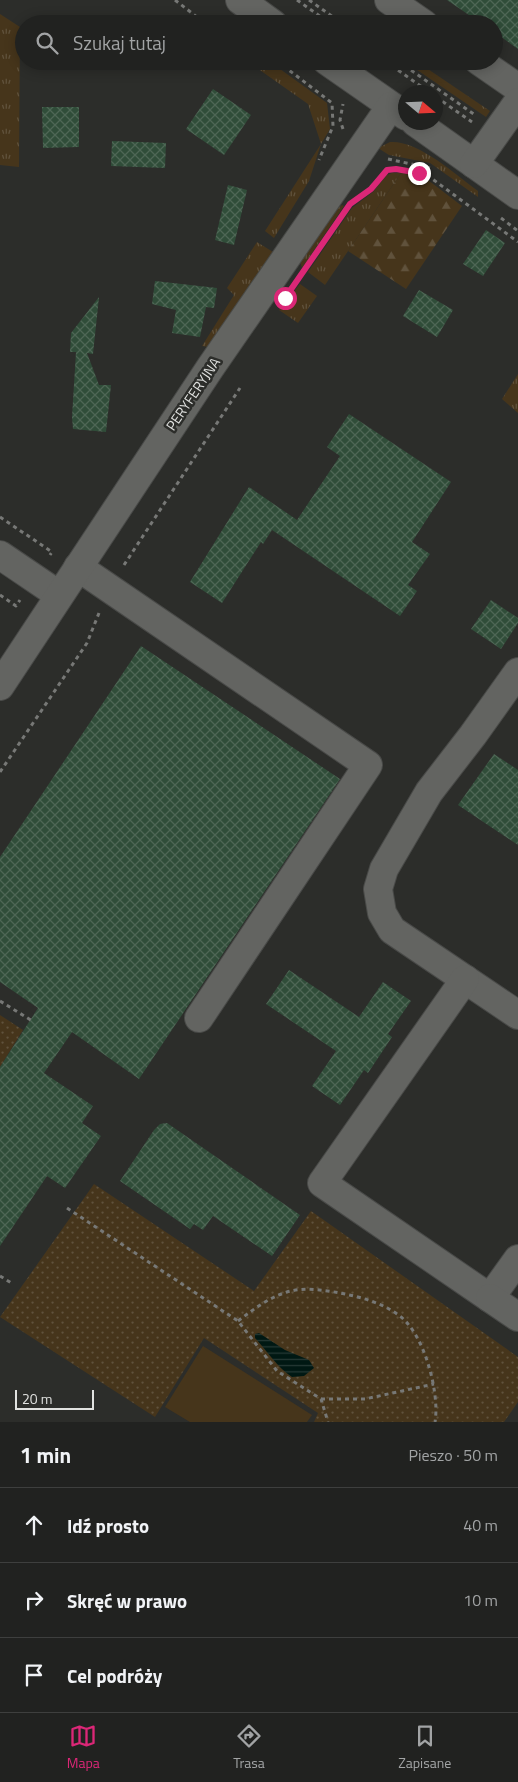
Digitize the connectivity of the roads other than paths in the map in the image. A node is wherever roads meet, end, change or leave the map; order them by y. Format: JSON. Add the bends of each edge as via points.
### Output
{"nodes":[{"id":1,"x":389,"y":0,"type":"edge"},
{"id":2,"x":411,"y":15,"type":"edge"},
{"id":3,"x":340,"y":70,"type":"edge"},
{"id":4,"x":492,"y":70,"type":"edge"},
{"id":5,"x":518,"y":88,"type":"edge"},
{"id":6,"x":518,"y":102,"type":"edge"},
{"id":7,"x":398,"y":111,"type":"edge"},
{"id":8,"x":426,"y":130,"type":"edge"},
{"id":9,"x":474,"y":164,"type":"junction"},
{"id":10,"x":518,"y":195,"type":"edge"},
{"id":11,"x":0,"y":555,"type":"edge"},
{"id":12,"x":78,"y":567,"type":"junction"},
{"id":13,"x":60,"y":595,"type":"junction"},
{"id":14,"x":518,"y":672,"type":"edge"},
{"id":15,"x":0,"y":686,"type":"edge"},
{"id":16,"x":464,"y":979,"type":"junction"},
{"id":17,"x":518,"y":1015,"type":"edge"},
{"id":18,"x":199,"y":1018,"type":"dead end"},
{"id":19,"x":518,"y":1259,"type":"edge"},
{"id":20,"x":490,"y":1298,"type":"junction"},
{"id":21,"x":518,"y":1317,"type":"edge"}],
"edges":[{"from":1,"to":2,"type":"street"},
{"from":3,"to":7,"type":"street"},
{"from":4,"to":5,"type":"street"},
{"from":6,"to":9,"type":"street"},
{"from":7,"to":12,"type":"street","name":"PERYFERYJNA","via":[[210,368]]},
{"from":8,"to":9,"type":"street"},
{"from":9,"to":10,"type":"street"},
{"from":11,"to":13,"type":"street"},
{"from":12,"to":13,"type":"street","name":"PERYFERYJNA"},
{"from":12,"to":18,"type":"street","via":[[368,765]]},
{"from":13,"to":15,"type":"street","name":"PERYFERYJNA"},
{"from":14,"to":16,"type":"street","via":[[428,792],[384,869],[378,889],[382,913],[392,930]]},
{"from":16,"to":17,"type":"street"},
{"from":16,"to":20,"type":"street","via":[[322,1183]]},
{"from":19,"to":20,"type":"street"},
{"from":20,"to":21,"type":"street"}]}
